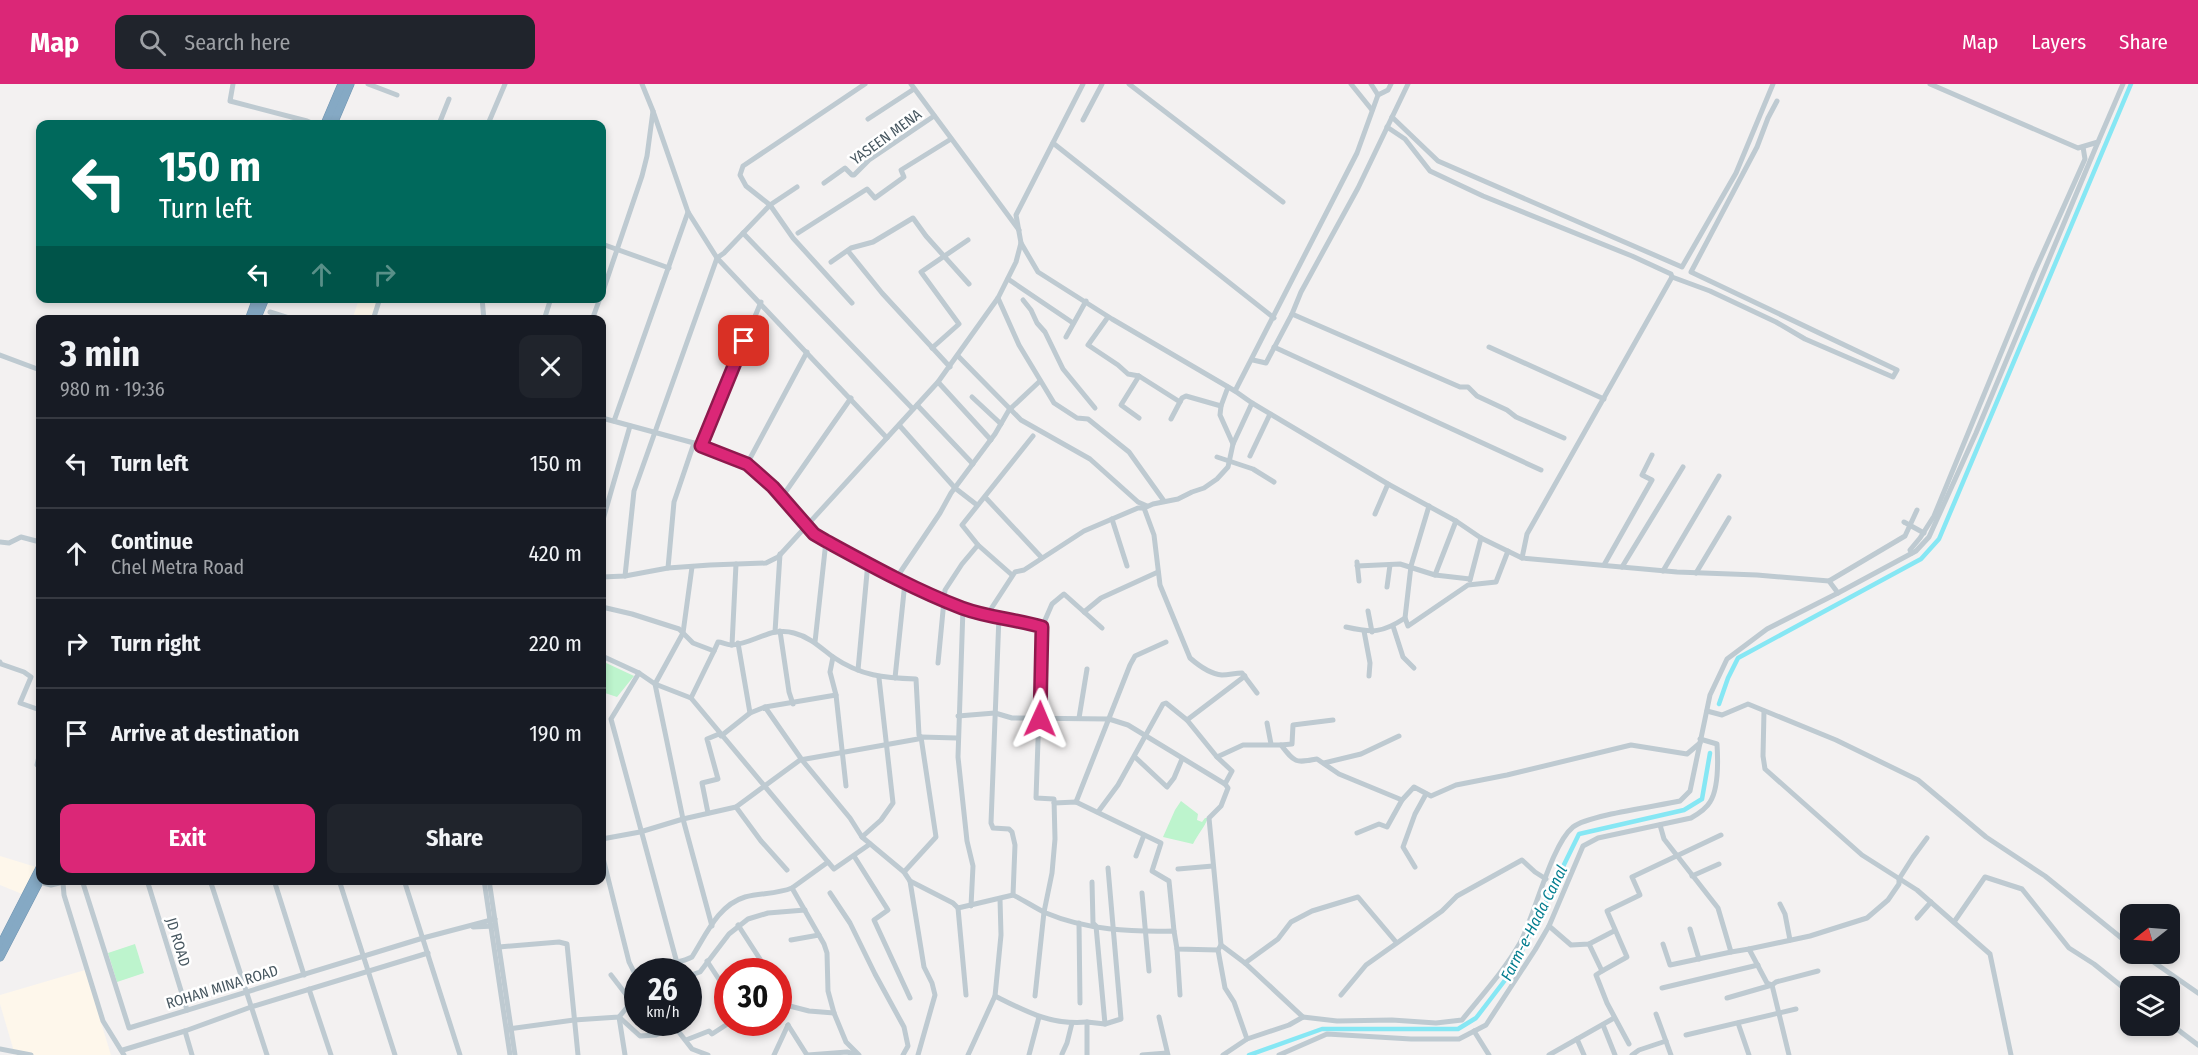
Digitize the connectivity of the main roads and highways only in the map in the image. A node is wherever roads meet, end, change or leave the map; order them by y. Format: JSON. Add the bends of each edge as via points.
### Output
{"nodes":[{"id":1,"x":342,"y":84,"type":"edge"},
{"id":2,"x":350,"y":84,"type":"edge"},
{"id":3,"x":327,"y":120,"type":"edge"},
{"id":4,"x":335,"y":120,"type":"edge"},
{"id":5,"x":36,"y":876,"type":"edge"},
{"id":6,"x":38,"y":885,"type":"edge"},
{"id":7,"x":0,"y":945,"type":"edge"},
{"id":8,"x":0,"y":957,"type":"edge"}],
"edges":[{"from":1,"to":3,"type":"highway"},
{"from":2,"to":4,"type":"highway"},
{"from":5,"to":7,"type":"highway"},
{"from":6,"to":8,"type":"highway"}]}
